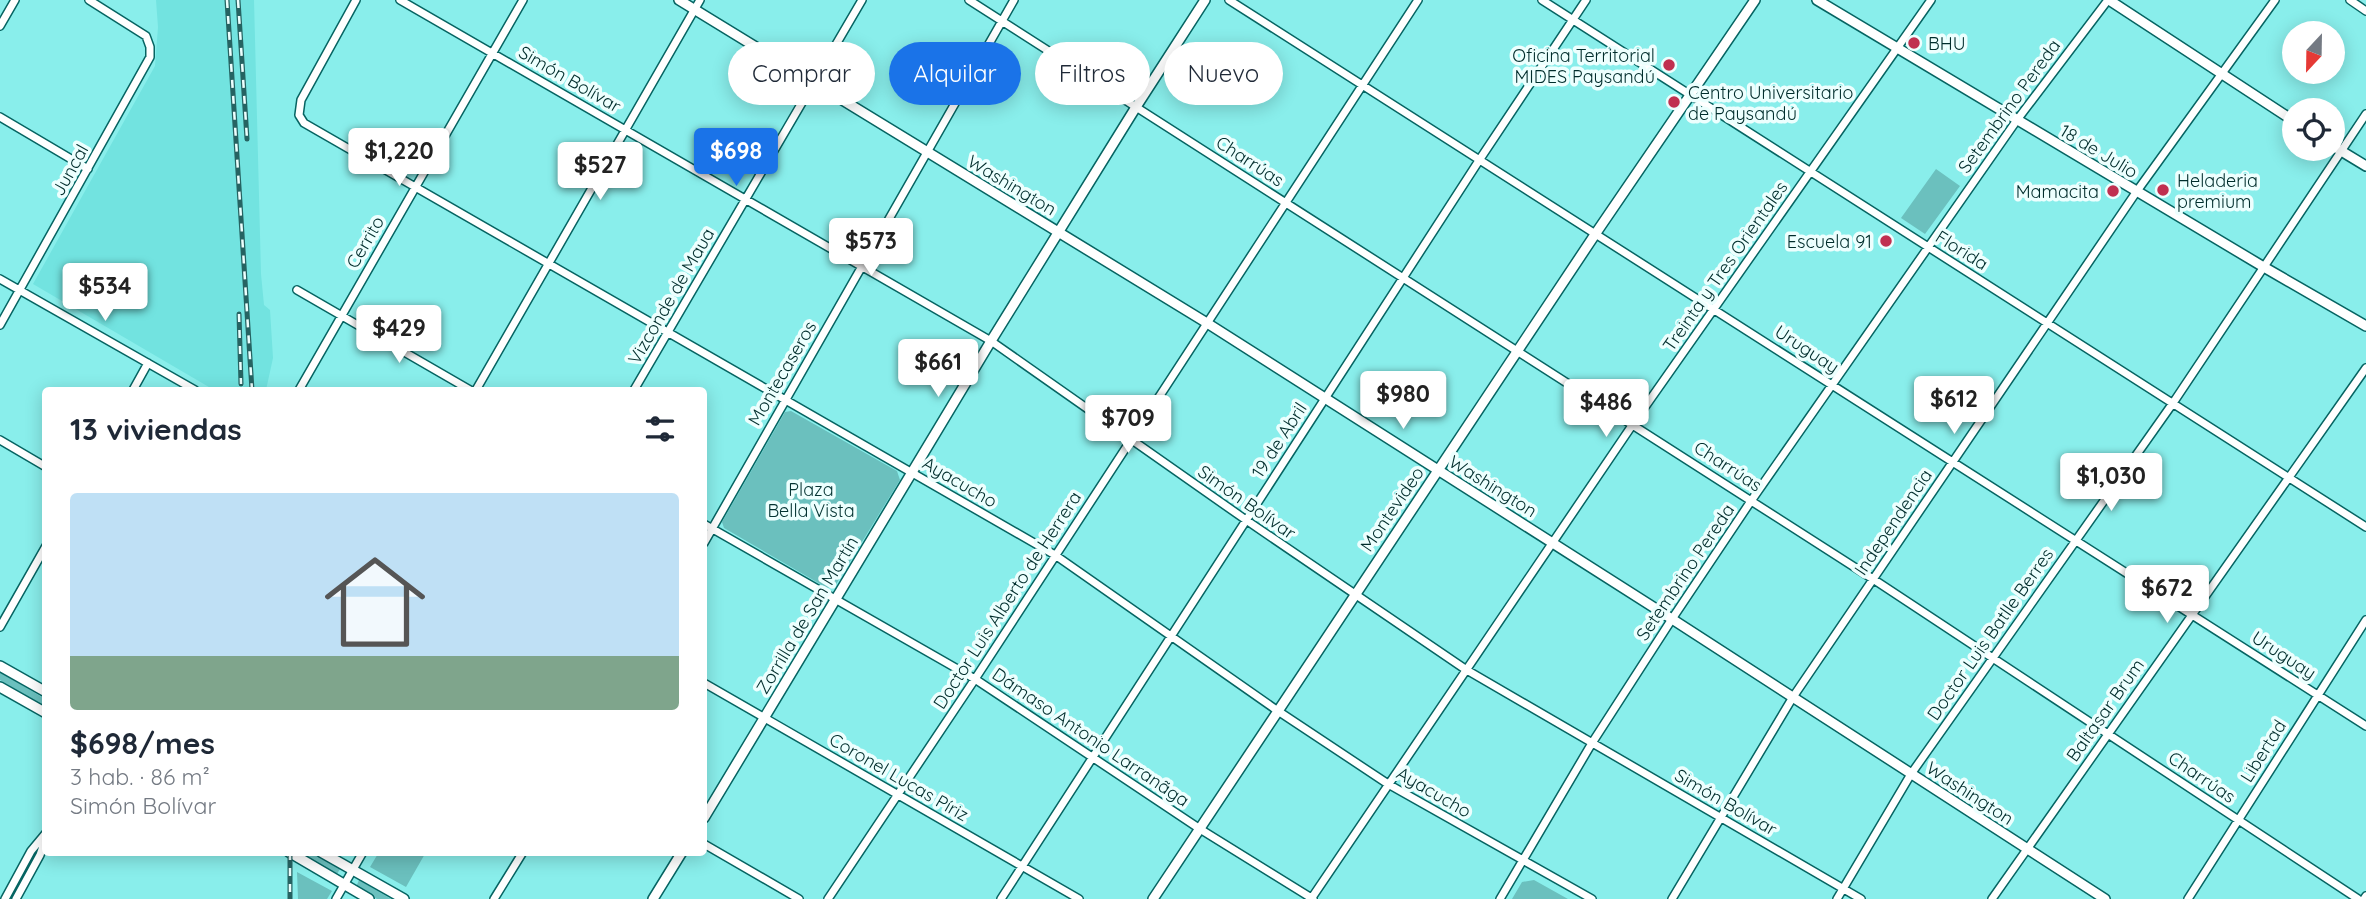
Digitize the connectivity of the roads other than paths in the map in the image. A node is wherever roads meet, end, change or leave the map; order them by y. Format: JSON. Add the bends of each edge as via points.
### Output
{"nodes":[{"id":1,"x":15,"y":0,"type":"edge"},
{"id":2,"x":89,"y":0,"type":"edge"},
{"id":3,"x":356,"y":0,"type":"edge"},
{"id":4,"x":400,"y":0,"type":"edge"},
{"id":5,"x":523,"y":0,"type":"edge"},
{"id":6,"x":679,"y":0,"type":"edge"},
{"id":7,"x":700,"y":0,"type":"edge"},
{"id":8,"x":862,"y":0,"type":"edge"},
{"id":9,"x":969,"y":0,"type":"edge"},
{"id":10,"x":1014,"y":0,"type":"edge"},
{"id":11,"x":1205,"y":0,"type":"edge"},
{"id":12,"x":1229,"y":0,"type":"edge"},
{"id":13,"x":1418,"y":0,"type":"edge"},
{"id":14,"x":1542,"y":0,"type":"edge"},
{"id":15,"x":1586,"y":0,"type":"edge"},
{"id":16,"x":1755,"y":0,"type":"edge"},
{"id":17,"x":1817,"y":0,"type":"edge"},
{"id":18,"x":1931,"y":0,"type":"edge"},
{"id":19,"x":2108,"y":0,"type":"edge"},
{"id":20,"x":2274,"y":0,"type":"edge"},
{"id":21,"x":2350,"y":0,"type":"edge"},
{"id":22,"x":695,"y":10,"type":"junction"},
{"id":23,"x":2366,"y":11,"type":"edge"},
{"id":24,"x":1572,"y":19,"type":"junction"},
{"id":25,"x":1002,"y":21,"type":"junction"},
{"id":26,"x":0,"y":26,"type":"edge"},
{"id":27,"x":748,"y":42,"type":"edge"},
{"id":28,"x":837,"y":42,"type":"edge"},
{"id":29,"x":1898,"y":47,"type":"junction"},
{"id":30,"x":493,"y":53,"type":"junction"},
{"id":31,"x":2221,"y":72,"type":"junction"},
{"id":32,"x":1363,"y":85,"type":"junction"},
{"id":33,"x":1690,"y":95,"type":"junction"},
{"id":34,"x":801,"y":105,"type":"edge"},
{"id":35,"x":851,"y":105,"type":"edge"},
{"id":36,"x":1136,"y":107,"type":"junction"},
{"id":37,"x":2282,"y":113,"type":"edge"},
{"id":38,"x":2366,"y":114,"type":"edge"},
{"id":39,"x":0,"y":117,"type":"edge"},
{"id":40,"x":2017,"y":120,"type":"junction"},
{"id":41,"x":625,"y":129,"type":"junction"},
{"id":42,"x":2345,"y":138,"type":"edge"},
{"id":43,"x":928,"y":152,"type":"junction"},
{"id":44,"x":2345,"y":153,"type":"edge"},
{"id":45,"x":1480,"y":159,"type":"junction"},
{"id":46,"x":2328,"y":161,"type":"edge"},
{"id":47,"x":2366,"y":166,"type":"edge"},
{"id":48,"x":88,"y":169,"type":"junction"},
{"id":49,"x":1809,"y":172,"type":"junction"},
{"id":50,"x":415,"y":187,"type":"junction"},
{"id":51,"x":2137,"y":191,"type":"junction"},
{"id":52,"x":746,"y":198,"type":"junction"},
{"id":53,"x":1286,"y":203,"type":"junction"},
{"id":54,"x":1058,"y":232,"type":"junction"},
{"id":55,"x":1596,"y":233,"type":"junction"},
{"id":56,"x":1929,"y":248,"type":"junction"},
{"id":57,"x":548,"y":265,"type":"junction"},
{"id":58,"x":862,"y":265,"type":"junction"},
{"id":59,"x":2262,"y":266,"type":"junction"},
{"id":60,"x":1404,"y":278,"type":"junction"},
{"id":61,"x":0,"y":279,"type":"edge"},
{"id":62,"x":298,"y":290,"type":"dead end"},
{"id":63,"x":20,"y":291,"type":"junction"},
{"id":64,"x":1714,"y":308,"type":"junction"},
{"id":65,"x":341,"y":315,"type":"junction"},
{"id":66,"x":2048,"y":322,"type":"junction"},
{"id":67,"x":1207,"y":323,"type":"junction"},
{"id":68,"x":0,"y":325,"type":"edge"},
{"id":69,"x":2366,"y":326,"type":"edge"},
{"id":70,"x":668,"y":333,"type":"junction"},
{"id":71,"x":991,"y":341,"type":"junction"},
{"id":72,"x":1517,"y":351,"type":"junction"},
{"id":73,"x":148,"y":363,"type":"junction"},
{"id":74,"x":2366,"y":368,"type":"edge"},
{"id":75,"x":1833,"y":384,"type":"junction"},
{"id":76,"x":134,"y":387,"type":"edge"},
{"id":77,"x":190,"y":387,"type":"edge"},
{"id":78,"x":301,"y":387,"type":"edge"},
{"id":79,"x":465,"y":387,"type":"edge"},
{"id":80,"x":478,"y":387,"type":"edge"},
{"id":81,"x":636,"y":387,"type":"edge"},
{"id":82,"x":1325,"y":398,"type":"junction"},
{"id":83,"x":785,"y":400,"type":"junction"},
{"id":84,"x":2173,"y":403,"type":"junction"},
{"id":85,"x":1633,"y":424,"type":"junction"},
{"id":86,"x":1130,"y":439,"type":"junction"},
{"id":87,"x":0,"y":440,"type":"edge"},
{"id":88,"x":1953,"y":462,"type":"junction"},
{"id":89,"x":42,"y":465,"type":"edge"},
{"id":90,"x":1437,"y":470,"type":"junction"},
{"id":91,"x":911,"y":472,"type":"junction"},
{"id":92,"x":2290,"y":477,"type":"junction"},
{"id":93,"x":1751,"y":501,"type":"junction"},
{"id":94,"x":1246,"y":520,"type":"junction"},
{"id":95,"x":707,"y":526,"type":"edge"},
{"id":96,"x":2366,"y":527,"type":"edge"},
{"id":97,"x":712,"y":528,"type":"junction"},
{"id":98,"x":707,"y":537,"type":"edge"},
{"id":99,"x":2075,"y":540,"type":"junction"},
{"id":100,"x":1552,"y":542,"type":"junction"},
{"id":101,"x":42,"y":553,"type":"edge"},
{"id":102,"x":1055,"y":555,"type":"junction"},
{"id":103,"x":1873,"y":579,"type":"junction"},
{"id":104,"x":1354,"y":595,"type":"junction"},
{"id":105,"x":834,"y":598,"type":"junction"},
{"id":106,"x":2192,"y":614,"type":"junction"},
{"id":107,"x":1672,"y":619,"type":"junction"},
{"id":108,"x":2366,"y":620,"type":"edge"},
{"id":109,"x":0,"y":627,"type":"edge"},
{"id":110,"x":1171,"y":636,"type":"junction"},
{"id":111,"x":1992,"y":657,"type":"junction"},
{"id":112,"x":0,"y":666,"type":"edge"},
{"id":113,"x":1465,"y":669,"type":"junction"},
{"id":114,"x":975,"y":679,"type":"junction"},
{"id":115,"x":707,"y":685,"type":"edge"},
{"id":116,"x":0,"y":687,"type":"edge"},
{"id":117,"x":42,"y":690,"type":"edge"},
{"id":118,"x":2318,"y":695,"type":"junction"},
{"id":119,"x":1793,"y":697,"type":"junction"},
{"id":120,"x":42,"y":711,"type":"edge"},
{"id":121,"x":1278,"y":711,"type":"junction"},
{"id":122,"x":765,"y":718,"type":"junction"},
{"id":123,"x":2366,"y":726,"type":"edge"},
{"id":124,"x":2108,"y":733,"type":"junction"},
{"id":125,"x":1592,"y":743,"type":"junction"},
{"id":126,"x":1093,"y":758,"type":"junction"},
{"id":127,"x":1911,"y":774,"type":"junction"},
{"id":128,"x":1388,"y":784,"type":"junction"},
{"id":129,"x":898,"y":794,"type":"junction"},
{"id":130,"x":707,"y":813,"type":"edge"},
{"id":131,"x":1722,"y":818,"type":"junction"},
{"id":132,"x":2238,"y":820,"type":"junction"},
{"id":133,"x":1200,"y":829,"type":"junction"},
{"id":134,"x":42,"y":840,"type":"edge"},
{"id":135,"x":707,"y":846,"type":"edge"},
{"id":136,"x":42,"y":849,"type":"edge"},
{"id":137,"x":2027,"y":849,"type":"junction"},
{"id":138,"x":296,"y":856,"type":"edge"},
{"id":139,"x":328,"y":856,"type":"edge"},
{"id":140,"x":361,"y":856,"type":"edge"},
{"id":141,"x":521,"y":856,"type":"edge"},
{"id":142,"x":680,"y":856,"type":"edge"},
{"id":143,"x":1524,"y":860,"type":"junction"},
{"id":144,"x":1022,"y":866,"type":"junction"},
{"id":145,"x":353,"y":870,"type":"junction"},
{"id":146,"x":344,"y":885,"type":"junction"},
{"id":147,"x":1843,"y":888,"type":"junction"},
{"id":148,"x":5,"y":899,"type":"edge"},
{"id":149,"x":16,"y":899,"type":"edge"},
{"id":150,"x":336,"y":899,"type":"edge"},
{"id":151,"x":369,"y":899,"type":"edge"},
{"id":152,"x":404,"y":899,"type":"edge"},
{"id":153,"x":494,"y":899,"type":"edge"},
{"id":154,"x":653,"y":899,"type":"edge"},
{"id":155,"x":799,"y":899,"type":"edge"},
{"id":156,"x":828,"y":899,"type":"edge"},
{"id":157,"x":1001,"y":899,"type":"edge"},
{"id":158,"x":1079,"y":899,"type":"edge"},
{"id":159,"x":1153,"y":899,"type":"edge"},
{"id":160,"x":1312,"y":899,"type":"edge"},
{"id":161,"x":1500,"y":899,"type":"edge"},
{"id":162,"x":1592,"y":899,"type":"edge"},
{"id":163,"x":1672,"y":899,"type":"edge"},
{"id":164,"x":1837,"y":899,"type":"edge"},
{"id":165,"x":1861,"y":899,"type":"edge"},
{"id":166,"x":1992,"y":899,"type":"edge"},
{"id":167,"x":2105,"y":899,"type":"edge"},
{"id":168,"x":2188,"y":899,"type":"edge"},
{"id":169,"x":2358,"y":899,"type":"edge"}],
"edges":[{"from":1,"to":26,"type":"street"},
{"from":2,"to":48,"type":"street","name":"Juncal","via":[[146,36],[150,57]]},
{"from":3,"to":50,"type":"street","name":"Ayacucho","via":[[301,100],[299,115],[304,123]]},
{"from":4,"to":30,"type":"street","name":"Simón Bolívar"},
{"from":5,"to":30,"type":"street","name":"Cerrito"},
{"from":6,"to":22,"type":"street","name":"Washington"},
{"from":7,"to":22,"type":"street"},
{"from":8,"to":28,"type":"street","name":"Vizconde de Maua"},
{"from":9,"to":25,"type":"street","name":"Charrúas"},
{"from":10,"to":25,"type":"street","name":"Montecaseros"},
{"from":11,"to":36,"type":"street","name":"Zorrilla de San Martín"},
{"from":12,"to":32,"type":"street","name":"Uruguay"},
{"from":13,"to":32,"type":"street","name":"Doctor Luis Alberto de Herrera"},
{"from":14,"to":24,"type":"street","name":"Florida"},
{"from":15,"to":24,"type":"street","name":"19 de Abril"},
{"from":16,"to":33,"type":"street","name":"Montevideo"},
{"from":17,"to":29,"type":"street","name":"18 de Julio"},
{"from":18,"to":29,"type":"street","name":"Treinta y Tres Orientales"},
{"from":19,"to":31,"type":"street"},
{"from":19,"to":40,"type":"street","name":"Setembrino Pereda"},
{"from":20,"to":31,"type":"street","name":"Independencia"},
{"from":21,"to":23,"type":"street"},
{"from":22,"to":27,"type":"street","name":"Washington"},
{"from":22,"to":41,"type":"street"},
{"from":24,"to":33,"type":"street","name":"Florida"},
{"from":24,"to":45,"type":"street","name":"19 de Abril"},
{"from":25,"to":36,"type":"street","name":"Charrúas"},
{"from":25,"to":43,"type":"street","name":"Montecaseros"},
{"from":29,"to":40,"type":"street","name":"18 de Julio"},
{"from":29,"to":49,"type":"street","name":"Treinta y Tres Orientales"},
{"from":30,"to":41,"type":"street","name":"Simón Bolívar"},
{"from":30,"to":50,"type":"street","name":"Cerrito"},
{"from":31,"to":37,"type":"street"},
{"from":31,"to":51,"type":"street","name":"Independencia"},
{"from":32,"to":45,"type":"street","name":"Uruguay"},
{"from":32,"to":53,"type":"street","name":"Doctor Luis Alberto de Herrera"},
{"from":33,"to":49,"type":"street","name":"Florida"},
{"from":33,"to":55,"type":"street","name":"Montevideo"},
{"from":34,"to":52,"type":"street","name":"Vizconde de Maua"},
{"from":35,"to":43,"type":"street","name":"Washington"},
{"from":36,"to":53,"type":"street","name":"Charrúas"},
{"from":36,"to":54,"type":"street","name":"Zorrilla de San Martín"},
{"from":38,"to":42,"type":"street","name":"Doctor Luis Batlle Berres"},
{"from":39,"to":48,"type":"street"},
{"from":40,"to":51,"type":"street","name":"18 de Julio"},
{"from":40,"to":56,"type":"street","name":"Setembrino Pereda"},
{"from":41,"to":52,"type":"street","name":"Simón Bolívar"},
{"from":41,"to":57,"type":"street"},
{"from":43,"to":54,"type":"street","name":"Washington"},
{"from":43,"to":58,"type":"street","name":"Montecaseros"},
{"from":44,"to":47,"type":"street"},
{"from":45,"to":55,"type":"street","name":"Uruguay"},
{"from":45,"to":60,"type":"street","name":"19 de Abril"},
{"from":46,"to":59,"type":"street","name":"Doctor Luis Batlle Berres"},
{"from":48,"to":63,"type":"street","name":"Juncal"},
{"from":49,"to":56,"type":"street","name":"Florida"},
{"from":49,"to":64,"type":"street","name":"Treinta y Tres Orientales"},
{"from":50,"to":57,"type":"street","name":"Ayacucho"},
{"from":50,"to":65,"type":"street","name":"Cerrito"},
{"from":51,"to":59,"type":"street","name":"18 de Julio"},
{"from":51,"to":66,"type":"street","name":"Independencia"},
{"from":52,"to":58,"type":"street","name":"Simón Bolívar"},
{"from":52,"to":70,"type":"street","name":"Vizconde de Maua"},
{"from":53,"to":60,"type":"street","name":"Charrúas"},
{"from":53,"to":67,"type":"street","name":"Doctor Luis Alberto de Herrera"},
{"from":54,"to":67,"type":"street","name":"Washington"},
{"from":54,"to":71,"type":"street","name":"Zorrilla de San Martín"},
{"from":55,"to":64,"type":"street","name":"Uruguay"},
{"from":55,"to":72,"type":"street","name":"Montevideo"},
{"from":56,"to":66,"type":"street","name":"Florida"},
{"from":56,"to":75,"type":"street","name":"Setembrino Pereda"},
{"from":57,"to":70,"type":"street","name":"Ayacucho"},
{"from":57,"to":80,"type":"street"},
{"from":58,"to":71,"type":"street","name":"Simón Bolívar"},
{"from":58,"to":83,"type":"street","name":"Montecaseros"},
{"from":59,"to":69,"type":"street","name":"18 de Julio"},
{"from":59,"to":84,"type":"street","name":"Doctor Luis Batlle Berres"},
{"from":60,"to":72,"type":"street","name":"Charrúas"},
{"from":60,"to":82,"type":"street","name":"19 de Abril"},
{"from":61,"to":63,"type":"street"},
{"from":62,"to":65,"type":"street"},
{"from":63,"to":68,"type":"street","name":"Juncal"},
{"from":63,"to":73,"type":"street"},
{"from":64,"to":75,"type":"street","name":"Uruguay"},
{"from":64,"to":85,"type":"street","name":"Treinta y Tres Orientales"},
{"from":65,"to":78,"type":"street","name":"Cerrito"},
{"from":65,"to":79,"type":"street"},
{"from":66,"to":84,"type":"street","name":"Florida"},
{"from":66,"to":88,"type":"street","name":"Independencia"},
{"from":67,"to":82,"type":"street","name":"Washington"},
{"from":67,"to":86,"type":"street","name":"Doctor Luis Alberto de Herrera"},
{"from":70,"to":81,"type":"street","name":"Vizconde de Maua"},
{"from":70,"to":83,"type":"street","name":"Ayacucho"},
{"from":71,"to":86,"type":"street","name":"Simón Bolívar"},
{"from":71,"to":91,"type":"street","name":"Zorrilla de San Martín"},
{"from":72,"to":85,"type":"street","name":"Charrúas"},
{"from":72,"to":90,"type":"street","name":"Montevideo"},
{"from":73,"to":76,"type":"street"},
{"from":73,"to":77,"type":"street"},
{"from":74,"to":92,"type":"street","name":"Baltasar Brum"},
{"from":75,"to":88,"type":"street","name":"Uruguay"},
{"from":75,"to":93,"type":"street","name":"Setembrino Pereda"},
{"from":82,"to":90,"type":"street","name":"Washington"},
{"from":82,"to":94,"type":"street","name":"19 de Abril"},
{"from":83,"to":91,"type":"street","name":"Ayacucho"},
{"from":83,"to":97,"type":"street","name":"Montecaseros"},
{"from":84,"to":92,"type":"street","name":"Florida"},
{"from":84,"to":99,"type":"street","name":"Doctor Luis Batlle Berres"},
{"from":85,"to":93,"type":"street","name":"Charrúas"},
{"from":85,"to":100,"type":"street","name":"Treinta y Tres Orientales"},
{"from":86,"to":94,"type":"street","name":"Simón Bolívar"},
{"from":86,"to":102,"type":"street","name":"Doctor Luis Alberto de Herrera"},
{"from":87,"to":89,"type":"street"},
{"from":88,"to":99,"type":"street","name":"Uruguay"},
{"from":88,"to":103,"type":"street","name":"Independencia"},
{"from":90,"to":100,"type":"street","name":"Washington"},
{"from":90,"to":104,"type":"street","name":"Montevideo"},
{"from":91,"to":102,"type":"street","name":"Ayacucho"},
{"from":91,"to":105,"type":"street","name":"Zorrilla de San Martín"},
{"from":92,"to":96,"type":"street","name":"Florida"},
{"from":92,"to":106,"type":"street","name":"Baltasar Brum"},
{"from":93,"to":103,"type":"street","name":"Charrúas"},
{"from":93,"to":107,"type":"street","name":"Setembrino Pereda"},
{"from":94,"to":104,"type":"street","name":"Simón Bolívar"},
{"from":94,"to":110,"type":"street","name":"19 de Abril"},
{"from":95,"to":97,"type":"street","name":"Dámaso Antonio Larranãga"},
{"from":97,"to":98,"type":"street","name":"Montecaseros"},
{"from":97,"to":105,"type":"street","name":"Dámaso Antonio Larranãga"},
{"from":99,"to":106,"type":"street","name":"Uruguay"},
{"from":99,"to":111,"type":"street","name":"Doctor Luis Batlle Berres"},
{"from":100,"to":107,"type":"street","name":"Washington"},
{"from":100,"to":113,"type":"street","name":"Treinta y Tres Orientales"},
{"from":101,"to":109,"type":"street"},
{"from":102,"to":110,"type":"street","name":"Ayacucho"},
{"from":102,"to":114,"type":"street","name":"Doctor Luis Alberto de Herrera"},
{"from":103,"to":111,"type":"street","name":"Charrúas"},
{"from":103,"to":119,"type":"street","name":"Independencia"},
{"from":104,"to":113,"type":"street","name":"Simón Bolívar"},
{"from":104,"to":121,"type":"street","name":"Montevideo"},
{"from":105,"to":114,"type":"street","name":"Dámaso Antonio Larranãga"},
{"from":105,"to":122,"type":"street","name":"Zorrilla de San Martín"},
{"from":106,"to":118,"type":"street","name":"Uruguay"},
{"from":106,"to":124,"type":"street","name":"Baltasar Brum"},
{"from":107,"to":119,"type":"street","name":"Washington"},
{"from":107,"to":125,"type":"street","name":"Setembrino Pereda"},
{"from":108,"to":118,"type":"street","name":"Libertad"},
{"from":110,"to":121,"type":"street","name":"Ayacucho"},
{"from":110,"to":126,"type":"street","name":"19 de Abril"},
{"from":111,"to":124,"type":"street","name":"Charrúas"},
{"from":111,"to":127,"type":"street","name":"Doctor Luis Batlle Berres"},
{"from":112,"to":117,"type":"street"},
{"from":113,"to":125,"type":"street","name":"Simón Bolívar"},
{"from":113,"to":128,"type":"street","name":"Treinta y Tres Orientales"},
{"from":114,"to":126,"type":"street","name":"Dámaso Antonio Larranãga"},
{"from":114,"to":129,"type":"street","name":"Doctor Luis Alberto de Herrera"},
{"from":115,"to":122,"type":"street","name":"Coronel Lucas Píriz"},
{"from":116,"to":120,"type":"street"},
{"from":118,"to":123,"type":"street","name":"Uruguay"},
{"from":118,"to":132,"type":"street","name":"Libertad"},
{"from":119,"to":127,"type":"street","name":"Washington"},
{"from":119,"to":131,"type":"street","name":"Independencia"},
{"from":121,"to":128,"type":"street","name":"Ayacucho"},
{"from":121,"to":133,"type":"street","name":"Montevideo"},
{"from":122,"to":129,"type":"street","name":"Coronel Lucas Píriz"},
{"from":122,"to":130,"type":"street","name":"Zorrilla de San Martín"},
{"from":124,"to":132,"type":"street","name":"Charrúas"},
{"from":124,"to":137,"type":"street","name":"Baltasar Brum"},
{"from":125,"to":131,"type":"street","name":"Simón Bolívar"},
{"from":125,"to":143,"type":"street","name":"Setembrino Pereda"},
{"from":126,"to":133,"type":"street","name":"Dámaso Antonio Larranãga"},
{"from":126,"to":144,"type":"street","name":"19 de Abril"},
{"from":127,"to":137,"type":"street","name":"Washington"},
{"from":127,"to":147,"type":"street","name":"Doctor Luis Batlle Berres"},
{"from":128,"to":143,"type":"street","name":"Ayacucho"},
{"from":128,"to":160,"type":"street","name":"Treinta y Tres Orientales"},
{"from":129,"to":144,"type":"street","name":"Coronel Lucas Píriz"},
{"from":129,"to":156,"type":"street","name":"Doctor Luis Alberto de Herrera"},
{"from":131,"to":147,"type":"street","name":"Simón Bolívar"},
{"from":131,"to":163,"type":"street","name":"Independencia"},
{"from":132,"to":168,"type":"street","name":"Libertad"},
{"from":132,"to":169,"type":"street","name":"Charrúas"},
{"from":133,"to":159,"type":"street","name":"Montevideo"},
{"from":133,"to":160,"type":"street","name":"Dámaso Antonio Larranãga"},
{"from":134,"to":148,"type":"street"},
{"from":135,"to":155,"type":"street"},
{"from":136,"to":149,"type":"street"},
{"from":137,"to":166,"type":"street","name":"Baltasar Brum"},
{"from":137,"to":167,"type":"street","name":"Washington"},
{"from":138,"to":146,"type":"street"},
{"from":139,"to":145,"type":"street"},
{"from":140,"to":145,"type":"street"},
{"from":141,"to":153,"type":"street"},
{"from":142,"to":154,"type":"street"},
{"from":143,"to":161,"type":"street","name":"Setembrino Pereda"},
{"from":143,"to":162,"type":"street","name":"Ayacucho"},
{"from":144,"to":157,"type":"street","name":"19 de Abril"},
{"from":144,"to":158,"type":"street","name":"Coronel Lucas Píriz"},
{"from":145,"to":146,"type":"street"},
{"from":145,"to":152,"type":"street"},
{"from":146,"to":150,"type":"street"},
{"from":146,"to":151,"type":"street"},
{"from":147,"to":164,"type":"street","name":"Doctor Luis Batlle Berres"},
{"from":147,"to":165,"type":"street","name":"Simón Bolívar"}]}
